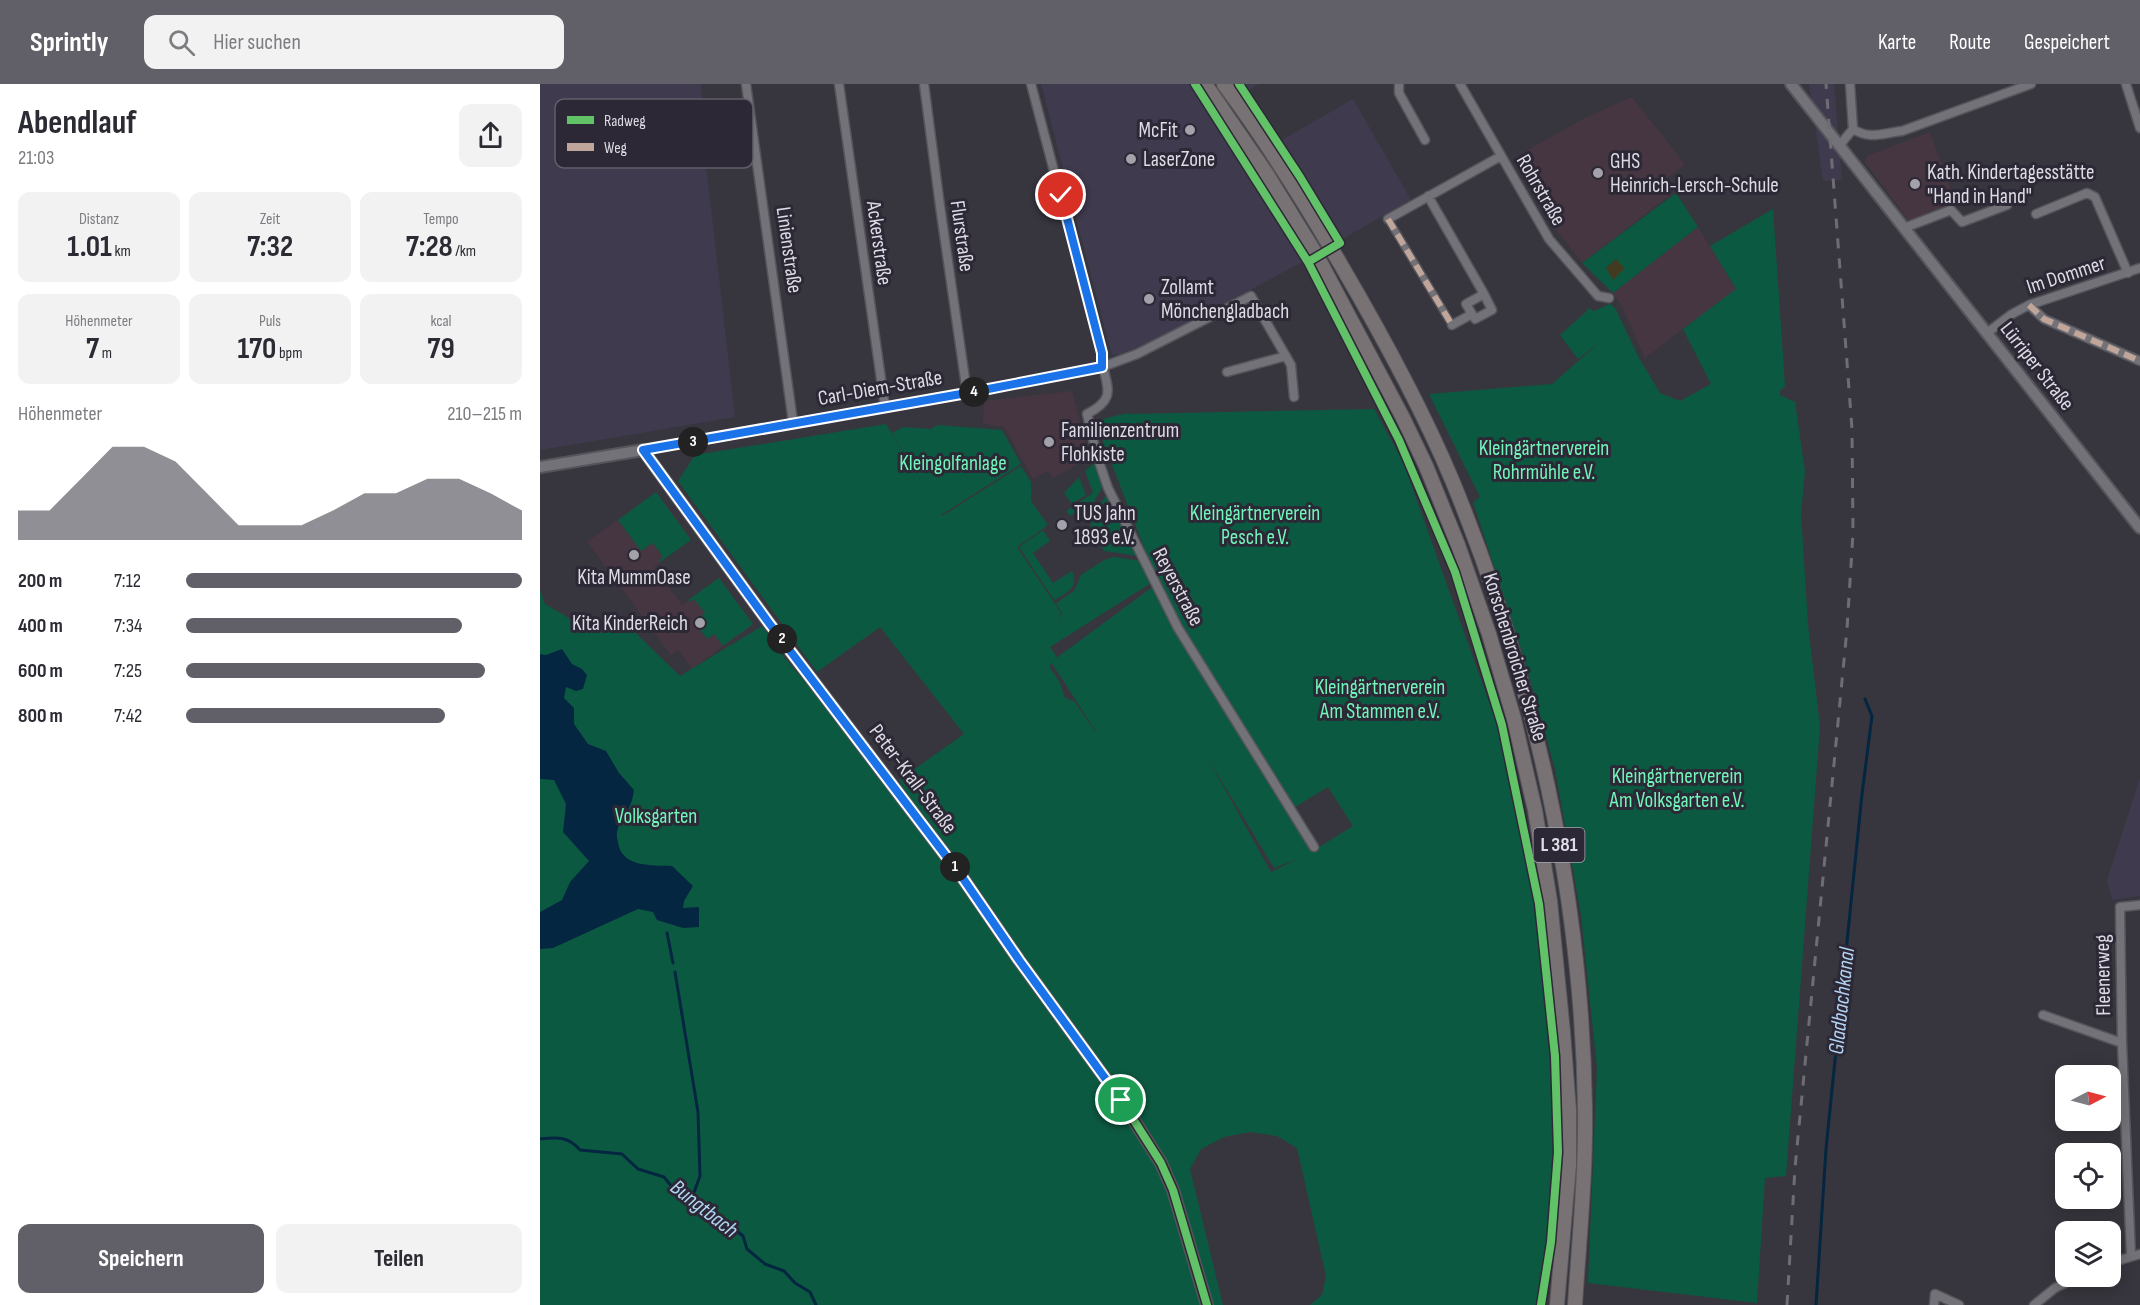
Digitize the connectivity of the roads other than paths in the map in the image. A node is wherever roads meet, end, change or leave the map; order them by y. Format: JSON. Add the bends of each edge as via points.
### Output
{"nodes":[{"id":1,"x":746,"y":84,"type":"edge"},
{"id":2,"x":839,"y":84,"type":"edge"},
{"id":3,"x":924,"y":84,"type":"edge"},
{"id":4,"x":1031,"y":84,"type":"edge"},
{"id":5,"x":1205,"y":84,"type":"edge"},
{"id":6,"x":1224,"y":84,"type":"edge"},
{"id":7,"x":1399,"y":84,"type":"edge"},
{"id":8,"x":1460,"y":84,"type":"edge"},
{"id":9,"x":1791,"y":84,"type":"edge"},
{"id":10,"x":1850,"y":84,"type":"edge"},
{"id":11,"x":2031,"y":84,"type":"edge"},
{"id":12,"x":2126,"y":84,"type":"edge"},
{"id":13,"x":748,"y":99,"type":"edge"},
{"id":14,"x":2140,"y":128,"type":"edge"},
{"id":15,"x":1853,"y":129,"type":"junction"},
{"id":16,"x":753,"y":134,"type":"edge"},
{"id":17,"x":1425,"y":140,"type":"dead end"},
{"id":18,"x":1839,"y":146,"type":"junction"},
{"id":19,"x":1501,"y":156,"type":"junction"},
{"id":20,"x":1428,"y":196,"type":"junction"},
{"id":21,"x":2007,"y":205,"type":"dead end"},
{"id":22,"x":2036,"y":214,"type":"dead end"},
{"id":23,"x":1388,"y":219,"type":"joint"},
{"id":24,"x":1904,"y":228,"type":"junction"},
{"id":25,"x":2140,"y":268,"type":"edge"},
{"id":26,"x":2128,"y":273,"type":"junction"},
{"id":27,"x":1484,"y":294,"type":"junction"},
{"id":28,"x":1609,"y":298,"type":"dead end"},
{"id":29,"x":2029,"y":305,"type":"junction"},
{"id":30,"x":1472,"y":314,"type":"junction"},
{"id":31,"x":1452,"y":325,"type":"joint"},
{"id":32,"x":1987,"y":333,"type":"junction"},
{"id":33,"x":1286,"y":356,"type":"junction"},
{"id":34,"x":2140,"y":361,"type":"edge"},
{"id":35,"x":1102,"y":367,"type":"junction"},
{"id":36,"x":1227,"y":372,"type":"dead end"},
{"id":37,"x":967,"y":393,"type":"junction"},
{"id":38,"x":1294,"y":397,"type":"dead end"},
{"id":39,"x":885,"y":407,"type":"junction"},
{"id":40,"x":793,"y":422,"type":"junction"},
{"id":41,"x":643,"y":450,"type":"junction"},
{"id":42,"x":540,"y":467,"type":"edge"},
{"id":43,"x":2140,"y":528,"type":"edge"},
{"id":44,"x":1314,"y":847,"type":"dead end"},
{"id":45,"x":2140,"y":905,"type":"edge"},
{"id":46,"x":2043,"y":1015,"type":"dead end"},
{"id":47,"x":2122,"y":1043,"type":"junction"},
{"id":48,"x":2135,"y":1255,"type":"edge"},
{"id":49,"x":2057,"y":1287,"type":"edge"},
{"id":50,"x":1207,"y":1305,"type":"edge"},
{"id":51,"x":1557,"y":1305,"type":"edge"},
{"id":52,"x":1575,"y":1305,"type":"edge"},
{"id":53,"x":1934,"y":1305,"type":"edge"},
{"id":54,"x":1959,"y":1305,"type":"edge"},
{"id":55,"x":2034,"y":1305,"type":"edge"}],
"edges":[{"from":1,"to":13,"type":"street","name":"Linienstraße"},
{"from":2,"to":39,"type":"street","name":"Ackerstraße"},
{"from":3,"to":37,"type":"street","name":"Flurstraße"},
{"from":4,"to":35,"type":"street","name":"Reyerstraße","via":[[1102,353]]},
{"from":5,"to":51,"type":"main road","name":"Korschenbroicher Straße","number":"L 381","via":[[1317,256],[1403,418],[1458,545],[1514,720],[1535,810],[1550,901],[1569,1110],[1569,1165]]},
{"from":6,"to":52,"type":"main road","name":"Korschenbroicher Straße","number":"L 381","via":[[1301,198],[1377,326],[1451,478],[1510,639],[1532,716],[1569,894],[1585,1109]]},
{"from":7,"to":17,"type":"street","via":[[1398,93]]},
{"from":8,"to":19,"type":"street","name":"Rohrstraße"},
{"from":9,"to":18,"type":"street","name":"Lürriper Straße"},
{"from":10,"to":15,"type":"street"},
{"from":11,"to":15,"type":"street","via":[[1902,131],[1871,136]]},
{"from":12,"to":14,"type":"street"},
{"from":15,"to":18,"type":"street"},
{"from":16,"to":40,"type":"street","name":"Linienstraße"},
{"from":18,"to":24,"type":"street","name":"Lürriper Straße"},
{"from":19,"to":20,"type":"street"},
{"from":19,"to":28,"type":"street","name":"Rohrstraße","via":[[1549,239],[1598,296]]},
{"from":20,"to":23,"type":"street"},
{"from":20,"to":27,"type":"street"},
{"from":21,"to":24,"type":"street","via":[[1962,222],[1951,210]]},
{"from":22,"to":26,"type":"street","name":"Im Dommer","via":[[2087,193],[2095,197]]},
{"from":23,"to":31,"type":"street"},
{"from":24,"to":32,"type":"street","name":"Lürriper Straße"},
{"from":25,"to":26,"type":"street","name":"Im Dommer"},
{"from":26,"to":29,"type":"street","name":"Im Dommer"},
{"from":27,"to":30,"type":"street","via":[[1466,304]]},
{"from":27,"to":30,"type":"street","via":[[1492,310],[1475,319]]},
{"from":29,"to":32,"type":"street","name":"Im Dommer"},
{"from":29,"to":34,"type":"street","via":[[2044,319]]},
{"from":30,"to":31,"type":"street"},
{"from":32,"to":43,"type":"street","name":"Lürriper Straße"},
{"from":33,"to":35,"type":"street","name":"Carl-Diem-Straße","via":[[1251,296],[1137,354]]},
{"from":33,"to":36,"type":"street"},
{"from":33,"to":38,"type":"street","name":"Carl-Diem-Straße","via":[[1291,365]]},
{"from":35,"to":37,"type":"street","name":"Carl-Diem-Straße"},
{"from":35,"to":44,"type":"street","name":"Reyerstraße","via":[[1107,400],[1088,414],[1096,456],[1108,488],[1178,628]]},
{"from":37,"to":39,"type":"street","name":"Carl-Diem-Straße"},
{"from":39,"to":40,"type":"street","name":"Carl-Diem-Straße"},
{"from":40,"to":41,"type":"street","name":"Carl-Diem-Straße"},
{"from":41,"to":42,"type":"street","name":"Carl-Diem-Straße"},
{"from":41,"to":50,"type":"street","name":"Peter-Krall-Straße","via":[[962,877],[1121,1100],[1161,1163],[1173,1190]]},
{"from":45,"to":47,"type":"street","name":"Fleenerweg","via":[[2120,907]]},
{"from":46,"to":47,"type":"street","name":"Fleenerweg"},
{"from":47,"to":48,"type":"street","name":"Fleenerweg"},
{"from":49,"to":55,"type":"street"},
{"from":53,"to":54,"type":"street","via":[[1935,1294]]}]}
